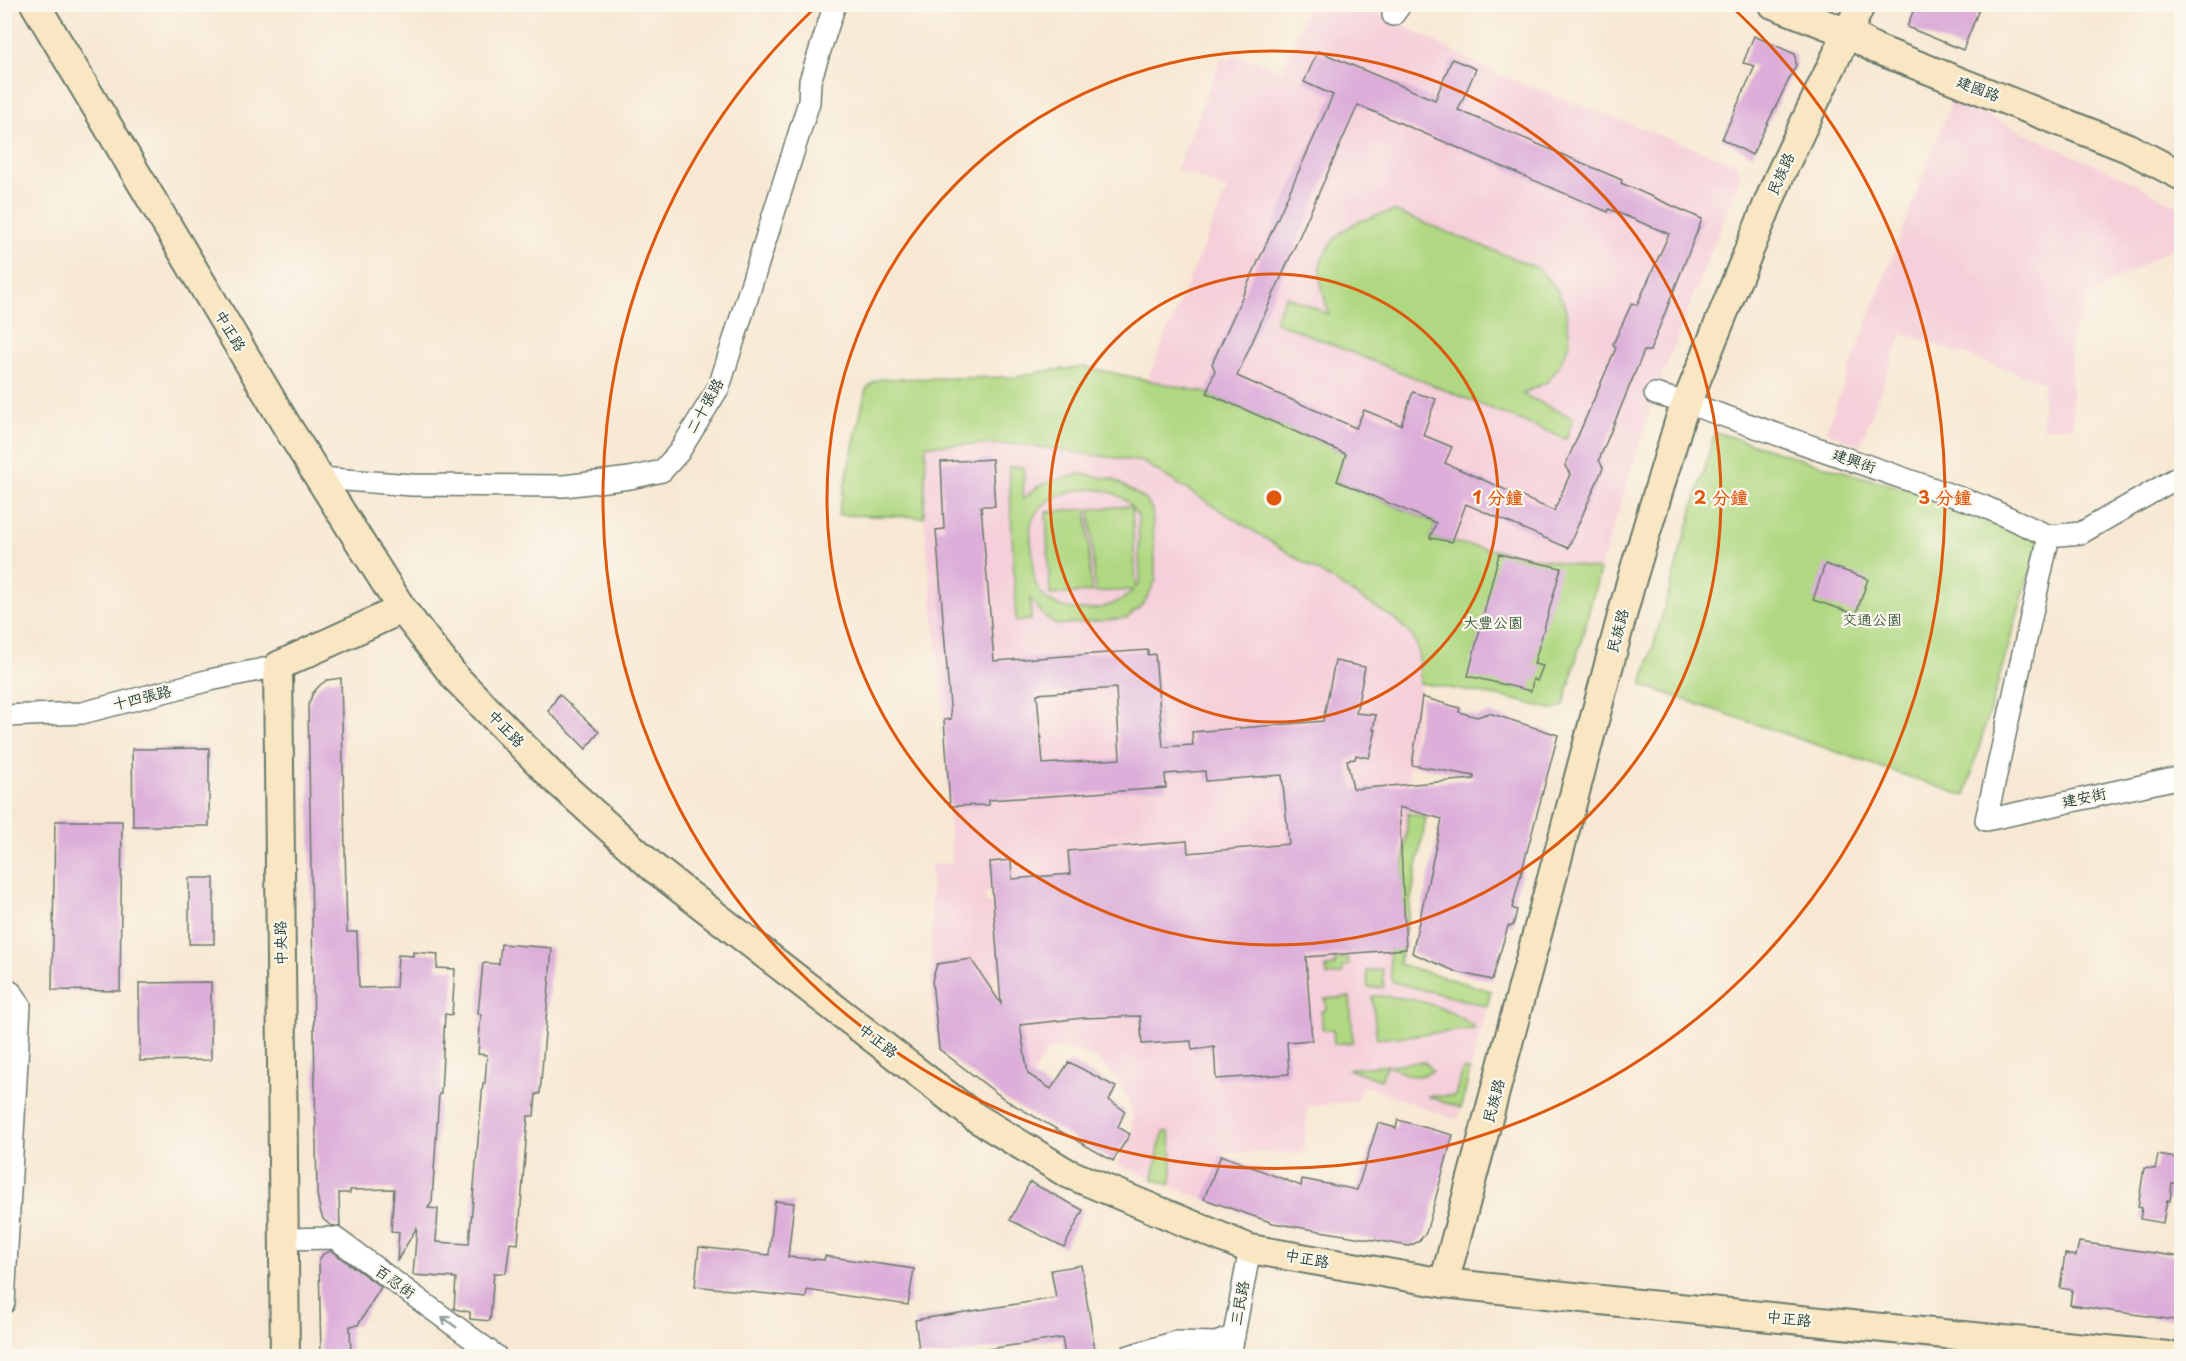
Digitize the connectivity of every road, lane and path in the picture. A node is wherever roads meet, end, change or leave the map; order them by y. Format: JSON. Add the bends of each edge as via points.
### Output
{"nodes":[{"id":1,"x":35,"y":4,"type":"edge"},
{"id":2,"x":835,"y":4,"type":"edge"},
{"id":3,"x":1773,"y":4,"type":"edge"},
{"id":4,"x":1861,"y":4,"type":"edge"},
{"id":5,"x":1848,"y":33,"type":"junction"},
{"id":6,"x":2181,"y":176,"type":"edge"},
{"id":7,"x":1655,"y":394,"type":"dead end"},
{"id":8,"x":1687,"y":403,"type":"junction"},
{"id":9,"x":2181,"y":475,"type":"edge"},
{"id":10,"x":319,"y":478,"type":"junction"},
{"id":11,"x":2049,"y":536,"type":"junction"},
{"id":12,"x":402,"y":609,"type":"junction"},
{"id":13,"x":278,"y":666,"type":"junction"},
{"id":14,"x":4,"y":716,"type":"edge"},
{"id":15,"x":2181,"y":777,"type":"edge"},
{"id":16,"x":4,"y":987,"type":"edge"},
{"id":17,"x":284,"y":1239,"type":"junction"},
{"id":18,"x":1250,"y":1249,"type":"junction"},
{"id":19,"x":1444,"y":1283,"type":"junction"},
{"id":20,"x":4,"y":1303,"type":"edge"},
{"id":21,"x":1232,"y":1346,"type":"edge"},
{"id":22,"x":285,"y":1356,"type":"edge"},
{"id":23,"x":496,"y":1356,"type":"edge"},
{"id":24,"x":1129,"y":1356,"type":"edge"},
{"id":25,"x":2168,"y":1356,"type":"edge"}],
"edges":[{"from":1,"to":10,"type":"street","name":"中正路"},
{"from":2,"to":10,"type":"street","name":"二十張路","via":[[810,81],[809,102],[719,387],[679,452],[662,471],[564,486],[412,485]]},
{"from":3,"to":5,"type":"street","name":"建國路"},
{"from":4,"to":5,"type":"street","name":"民族路"},
{"from":5,"to":6,"type":"street","name":"建國路","via":[[1876,48],[2128,148]]},
{"from":5,"to":8,"type":"street","name":"民族路","via":[[1779,177]]},
{"from":7,"to":8,"type":"street","name":"建興街"},
{"from":8,"to":11,"type":"street","name":"建興街","via":[[1983,506]]},
{"from":8,"to":19,"type":"street","name":"民族路","via":[[1631,582]]},
{"from":9,"to":11,"type":"street","name":"建興街","via":[[2081,533]]},
{"from":10,"to":12,"type":"street","name":"中正路"},
{"from":11,"to":15,"type":"street","name":"建安街","via":[[1986,820]]},
{"from":12,"to":13,"type":"street"},
{"from":12,"to":18,"type":"street","name":"中正路","via":[[456,677],[604,824],[654,868],[975,1117],[1067,1173]]},
{"from":13,"to":14,"type":"street","name":"十四張路","via":[[82,713]]},
{"from":13,"to":17,"type":"street","name":"中央路"},
{"from":16,"to":20,"type":"street","via":[[20,1005]]},
{"from":17,"to":22,"type":"street","name":"中央路"},
{"from":23,"to":17,"type":"street","name":"百忍街","one_way":true,"via":[[335,1238]]},
{"from":18,"to":19,"type":"street","name":"中正路"},
{"from":18,"to":21,"type":"street","name":"三民路"},
{"from":19,"to":25,"type":"street","name":"中正路"},
{"from":21,"to":24,"type":"street","via":[[1176,1342]]}]}
